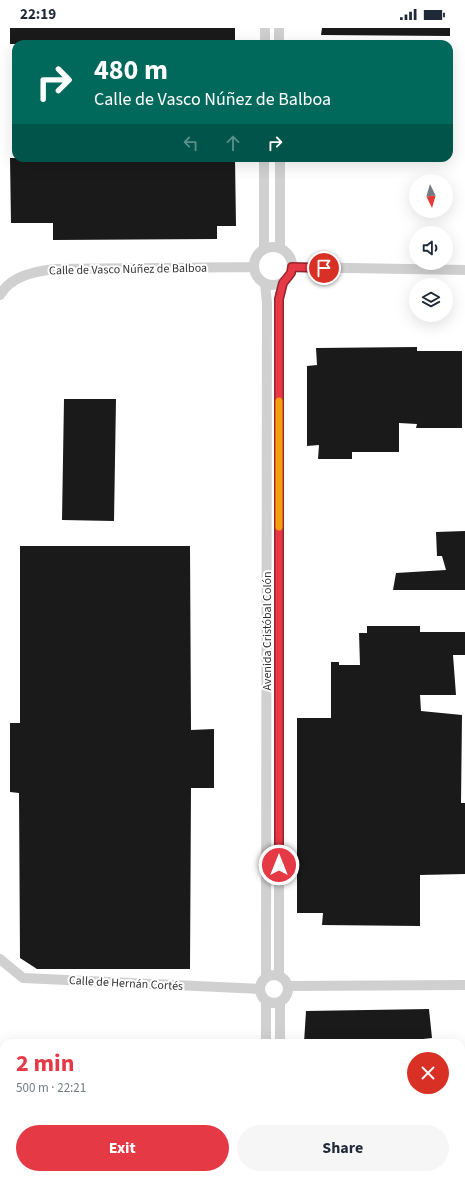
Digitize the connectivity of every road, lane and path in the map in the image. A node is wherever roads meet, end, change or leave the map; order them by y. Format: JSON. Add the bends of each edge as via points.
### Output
{"nodes":[{"id":1,"x":265,"y":28,"type":"edge"},
{"id":2,"x":279,"y":28,"type":"edge"},
{"id":3,"x":265,"y":40,"type":"edge"},
{"id":4,"x":279,"y":40,"type":"edge"},
{"id":5,"x":264,"y":162,"type":"edge"},
{"id":6,"x":280,"y":162,"type":"edge"},
{"id":7,"x":280,"y":248,"type":"junction"},
{"id":8,"x":264,"y":249,"type":"junction"},
{"id":9,"x":254,"y":267,"type":"junction"},
{"id":10,"x":292,"y":267,"type":"junction"},
{"id":11,"x":465,"y":270,"type":"edge"},
{"id":12,"x":283,"y":283,"type":"junction"},
{"id":13,"x":265,"y":284,"type":"junction"},
{"id":14,"x":3,"y":291,"type":"edge"},
{"id":15,"x":0,"y":959,"type":"edge"},
{"id":16,"x":279,"y":976,"type":"junction"},
{"id":17,"x":266,"y":977,"type":"junction"},
{"id":18,"x":288,"y":986,"type":"junction"},
{"id":19,"x":465,"y":986,"type":"edge"},
{"id":20,"x":260,"y":989,"type":"junction"},
{"id":21,"x":266,"y":1001,"type":"junction"},
{"id":22,"x":280,"y":1002,"type":"junction"},
{"id":23,"x":266,"y":1039,"type":"edge"},
{"id":24,"x":280,"y":1039,"type":"edge"}],
"edges":[{"from":1,"to":3,"type":"street"},
{"from":2,"to":4,"type":"street"},
{"from":5,"to":8,"type":"street"},
{"from":6,"to":7,"type":"street"},
{"from":7,"to":8,"type":"street"},
{"from":7,"to":10,"type":"street","via":[[289,256]]},
{"from":8,"to":9,"type":"street","via":[[256,257]]},
{"from":9,"to":13,"type":"street","via":[[257,277]]},
{"from":9,"to":14,"type":"street","name":"Calle de Vasco Núñez de Balboa","via":[[54,269],[28,273]]},
{"from":10,"to":11,"type":"street"},
{"from":10,"to":12,"type":"street","via":[[291,273]]},
{"from":12,"to":13,"type":"street","via":[[271,286]]},
{"from":12,"to":16,"type":"street","name":"Avenida Cristóbal Colón","via":[[279,299]]},
{"from":13,"to":17,"type":"street","name":"Avenida Cristóbal Colón"},
{"from":15,"to":20,"type":"street","name":"Calle de Hernán Cortés","via":[[23,978]]},
{"from":16,"to":17,"type":"street"},
{"from":16,"to":18,"type":"street"},
{"from":17,"to":20,"type":"street","via":[[262,980]]},
{"from":18,"to":19,"type":"street"},
{"from":18,"to":22,"type":"street","via":[[286,995]]},
{"from":20,"to":21,"type":"street"},
{"from":21,"to":22,"type":"street"},
{"from":21,"to":23,"type":"street"},
{"from":22,"to":24,"type":"street"}]}
